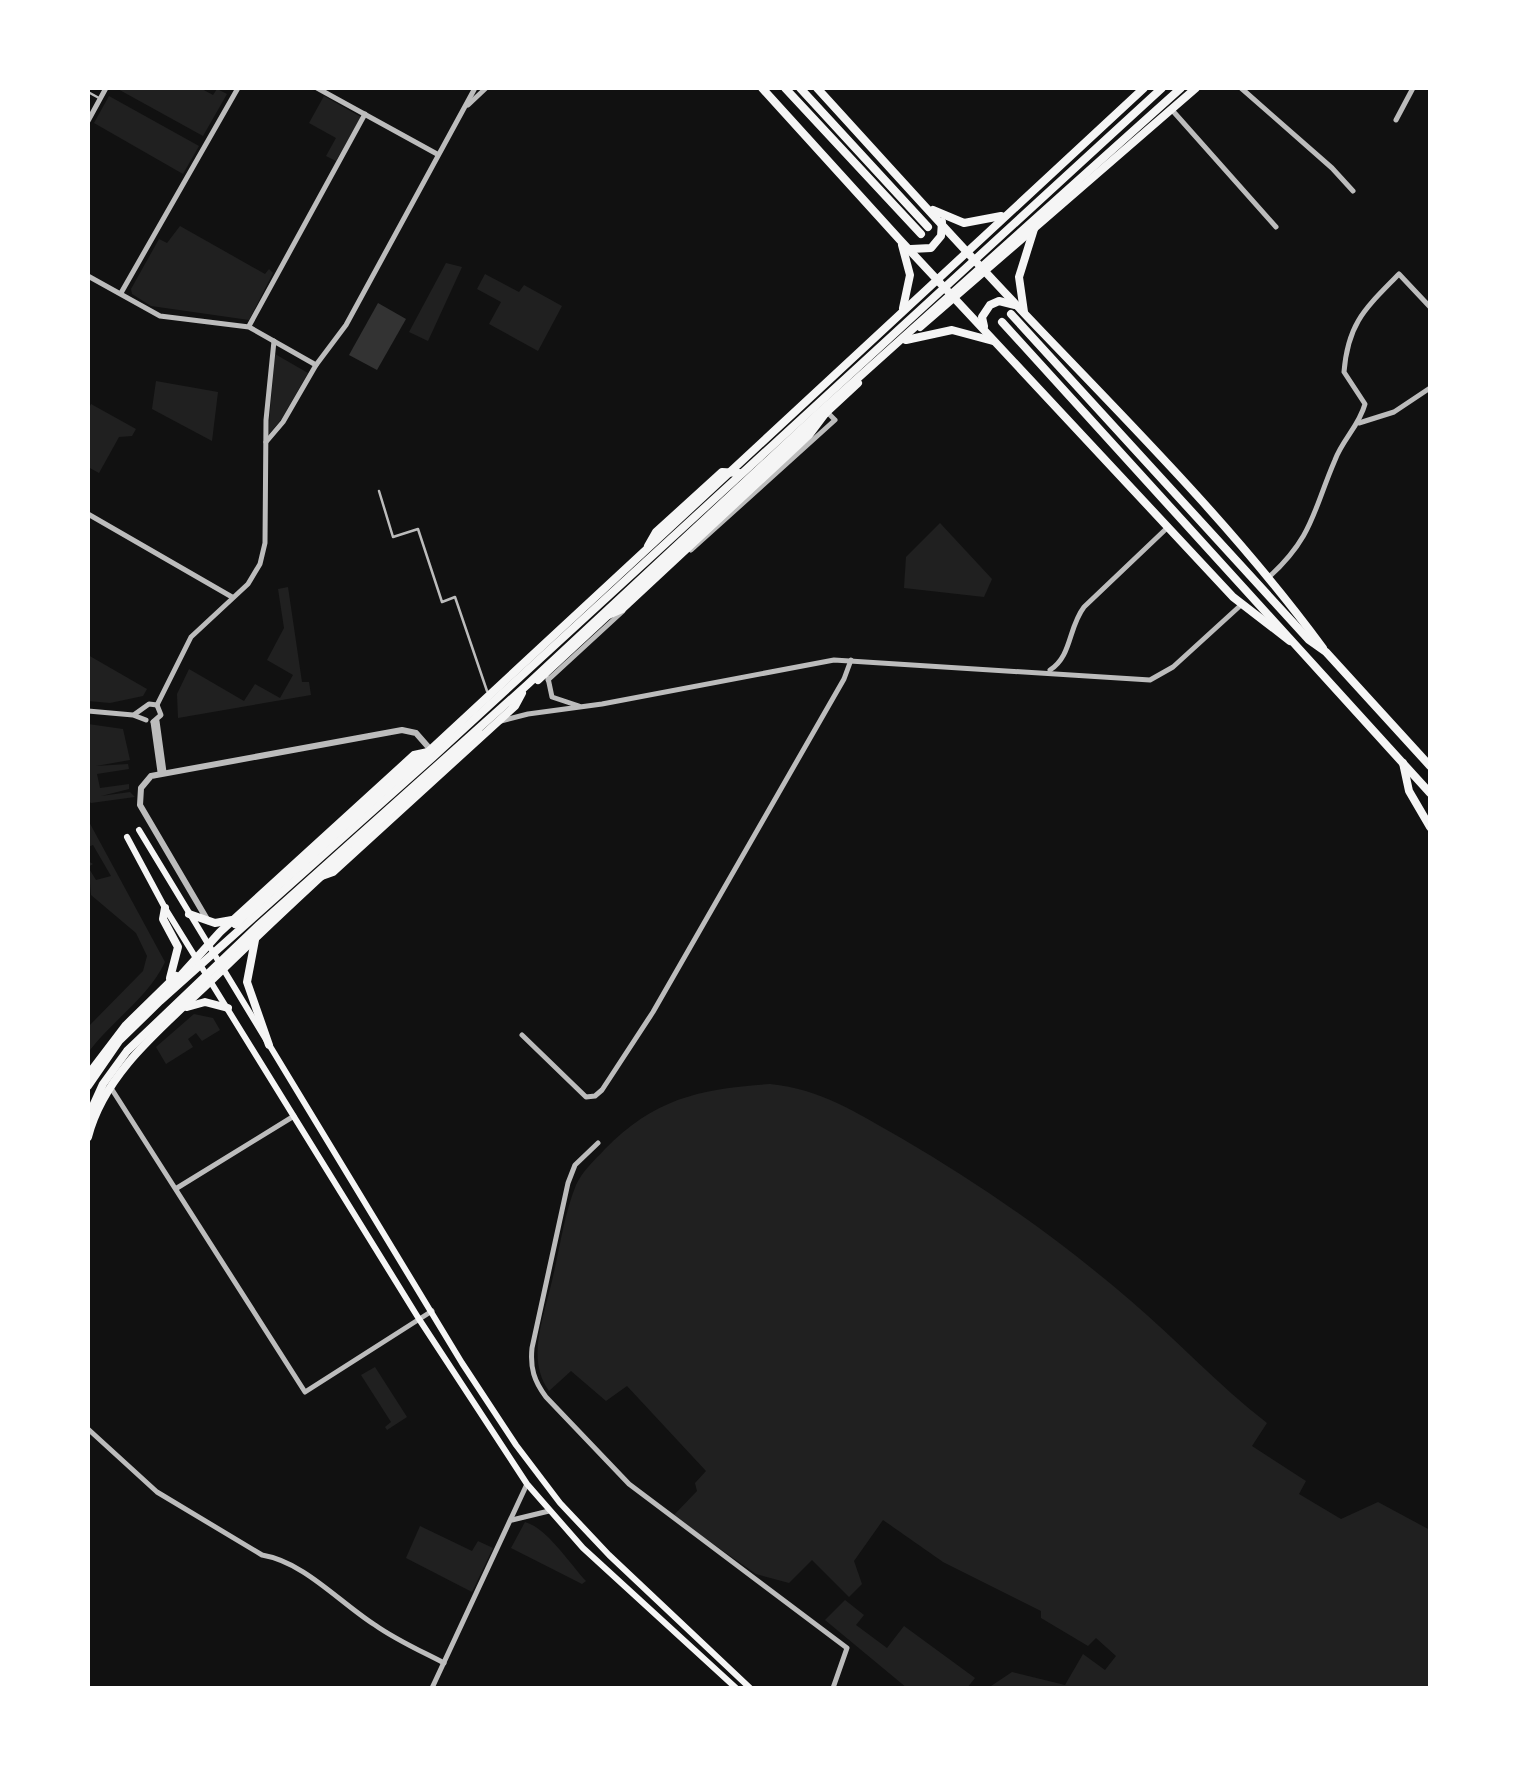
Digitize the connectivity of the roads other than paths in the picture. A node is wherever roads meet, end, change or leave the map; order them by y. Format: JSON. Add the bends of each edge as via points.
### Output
{"nodes":[{"id":1,"x":106,"y":88,"type":"edge"},
{"id":2,"x":238,"y":88,"type":"edge"},
{"id":3,"x":318,"y":88,"type":"edge"},
{"id":4,"x":475,"y":88,"type":"edge"},
{"id":5,"x":486,"y":88,"type":"edge"},
{"id":6,"x":762,"y":88,"type":"edge"},
{"id":7,"x":785,"y":88,"type":"edge"},
{"id":8,"x":800,"y":88,"type":"edge"},
{"id":9,"x":817,"y":88,"type":"edge"},
{"id":10,"x":1144,"y":88,"type":"edge"},
{"id":11,"x":1162,"y":88,"type":"edge"},
{"id":12,"x":1181,"y":88,"type":"edge"},
{"id":13,"x":1196,"y":88,"type":"edge"},
{"id":14,"x":1241,"y":88,"type":"edge"},
{"id":15,"x":1413,"y":88,"type":"edge"},
{"id":16,"x":88,"y":92,"type":"edge"},
{"id":17,"x":100,"y":99,"type":"junction"},
{"id":18,"x":1172,"y":110,"type":"junction"},
{"id":19,"x":365,"y":114,"type":"junction"},
{"id":20,"x":460,"y":115,"type":"junction"},
{"id":21,"x":1396,"y":120,"type":"dead end"},
{"id":22,"x":88,"y":122,"type":"edge"},
{"id":23,"x":438,"y":155,"type":"junction"},
{"id":24,"x":1352,"y":191,"type":"dead end"},
{"id":25,"x":928,"y":207,"type":"junction"},
{"id":26,"x":1010,"y":213,"type":"junction"},
{"id":27,"x":942,"y":222,"type":"junction"},
{"id":28,"x":1036,"y":225,"type":"junction"},
{"id":29,"x":1276,"y":227,"type":"dead end"},
{"id":30,"x":903,"y":244,"type":"junction"},
{"id":31,"x":968,"y":251,"type":"junction"},
{"id":32,"x":985,"y":269,"type":"junction"},
{"id":33,"x":88,"y":276,"type":"edge"},
{"id":34,"x":937,"y":280,"type":"junction"},
{"id":35,"x":120,"y":294,"type":"junction"},
{"id":36,"x":954,"y":298,"type":"junction"},
{"id":37,"x":1430,"y":307,"type":"edge"},
{"id":38,"x":1018,"y":312,"type":"junction"},
{"id":39,"x":901,"y":313,"type":"junction"},
{"id":40,"x":1002,"y":322,"type":"dead end"},
{"id":41,"x":248,"y":327,"type":"junction"},
{"id":42,"x":986,"y":330,"type":"junction"},
{"id":43,"x":906,"y":340,"type":"junction"},
{"id":44,"x":274,"y":341,"type":"junction"},
{"id":45,"x":998,"y":342,"type":"junction"},
{"id":46,"x":316,"y":365,"type":"junction"},
{"id":47,"x":1430,"y":388,"type":"edge"},
{"id":48,"x":827,"y":411,"type":"junction"},
{"id":49,"x":1360,"y":423,"type":"junction"},
{"id":50,"x":266,"y":442,"type":"junction"},
{"id":51,"x":739,"y":474,"type":"junction"},
{"id":52,"x":379,"y":491,"type":"dead end"},
{"id":53,"x":88,"y":514,"type":"edge"},
{"id":54,"x":1168,"y":527,"type":"junction"},
{"id":55,"x":648,"y":546,"type":"junction"},
{"id":56,"x":1269,"y":577,"type":"junction"},
{"id":57,"x":233,"y":598,"type":"junction"},
{"id":58,"x":1241,"y":604,"type":"junction"},
{"id":59,"x":602,"y":618,"type":"junction"},
{"id":60,"x":1298,"y":648,"type":"junction"},
{"id":61,"x":1326,"y":652,"type":"junction"},
{"id":62,"x":851,"y":660,"type":"junction"},
{"id":63,"x":1048,"y":672,"type":"junction"},
{"id":64,"x":548,"y":676,"type":"junction"},
{"id":65,"x":527,"y":685,"type":"junction"},
{"id":66,"x":489,"y":694,"type":"junction"},
{"id":67,"x":157,"y":705,"type":"junction"},
{"id":68,"x":582,"y":707,"type":"junction"},
{"id":69,"x":88,"y":711,"type":"edge"},
{"id":70,"x":143,"y":712,"type":"junction"},
{"id":71,"x":133,"y":714,"type":"junction"},
{"id":72,"x":152,"y":721,"type":"junction"},
{"id":73,"x":488,"y":725,"type":"junction"},
{"id":74,"x":429,"y":750,"type":"junction"},
{"id":75,"x":1429,"y":760,"type":"edge"},
{"id":76,"x":1403,"y":764,"type":"junction"},
{"id":77,"x":162,"y":772,"type":"junction"},
{"id":78,"x":1430,"y":794,"type":"edge"},
{"id":79,"x":1430,"y":827,"type":"edge"},
{"id":80,"x":138,"y":830,"type":"dead end"},
{"id":81,"x":127,"y":837,"type":"dead end"},
{"id":82,"x":319,"y":876,"type":"junction"},
{"id":83,"x":166,"y":908,"type":"junction"},
{"id":84,"x":189,"y":914,"type":"junction"},
{"id":85,"x":241,"y":918,"type":"junction"},
{"id":86,"x":208,"y":921,"type":"junction"},
{"id":87,"x":256,"y":935,"type":"junction"},
{"id":88,"x":210,"y":946,"type":"junction"},
{"id":89,"x":196,"y":958,"type":"junction"},
{"id":90,"x":223,"y":969,"type":"junction"},
{"id":91,"x":211,"y":981,"type":"junction"},
{"id":92,"x":168,"y":984,"type":"junction"},
{"id":93,"x":160,"y":1001,"type":"junction"},
{"id":94,"x":228,"y":1008,"type":"junction"},
{"id":95,"x":183,"y":1009,"type":"junction"},
{"id":96,"x":522,"y":1034,"type":"dead end"},
{"id":97,"x":270,"y":1045,"type":"junction"},
{"id":98,"x":88,"y":1075,"type":"edge"},
{"id":99,"x":88,"y":1086,"type":"edge"},
{"id":100,"x":111,"y":1088,"type":"junction"},
{"id":101,"x":294,"y":1116,"type":"junction"},
{"id":102,"x":88,"y":1117,"type":"edge"},
{"id":103,"x":88,"y":1137,"type":"edge"},
{"id":104,"x":598,"y":1143,"type":"dead end"},
{"id":105,"x":176,"y":1188,"type":"junction"},
{"id":106,"x":432,"y":1312,"type":"junction"},
{"id":107,"x":419,"y":1319,"type":"junction"},
{"id":108,"x":88,"y":1429,"type":"edge"},
{"id":109,"x":527,"y":1484,"type":"junction"},
{"id":110,"x":549,"y":1511,"type":"junction"},
{"id":111,"x":512,"y":1520,"type":"junction"},
{"id":112,"x":444,"y":1662,"type":"junction"},
{"id":113,"x":432,"y":1688,"type":"edge"},
{"id":114,"x":736,"y":1688,"type":"edge"},
{"id":115,"x":750,"y":1688,"type":"edge"},
{"id":116,"x":833,"y":1688,"type":"edge"}],
"edges":[{"from":1,"to":17,"type":"street"},
{"from":2,"to":35,"type":"street"},
{"from":3,"to":19,"type":"street"},
{"from":4,"to":20,"type":"street"},
{"from":5,"to":20,"type":"street"},
{"from":6,"to":30,"type":"main road"},
{"from":7,"to":8,"type":"main road","via":[[924,231]]},
{"from":9,"to":25,"type":"main road"},
{"from":10,"to":26,"type":"main road"},
{"from":11,"to":51,"type":"main road"},
{"from":12,"to":59,"type":"main road"},
{"from":13,"to":18,"type":"main road"},
{"from":14,"to":24,"type":"street"},
{"from":15,"to":21,"type":"street"},
{"from":16,"to":17,"type":"lane"},
{"from":17,"to":22,"type":"street"},
{"from":18,"to":28,"type":"main road"},
{"from":18,"to":29,"type":"street"},
{"from":19,"to":23,"type":"street"},
{"from":19,"to":41,"type":"street"},
{"from":20,"to":23,"type":"street"},
{"from":23,"to":46,"type":"street","via":[[346,324]]},
{"from":25,"to":26,"type":"main road","via":[[964,223]]},
{"from":25,"to":27,"type":"main road"},
{"from":26,"to":31,"type":"main road"},
{"from":27,"to":30,"type":"main road","via":[[931,248]]},
{"from":27,"to":31,"type":"main road"},
{"from":28,"to":32,"type":"main road"},
{"from":28,"to":38,"type":"main road","via":[[1018,285]]},
{"from":30,"to":34,"type":"main road"},
{"from":30,"to":39,"type":"main road","via":[[910,275]]},
{"from":31,"to":32,"type":"main road"},
{"from":31,"to":34,"type":"main road"},
{"from":32,"to":36,"type":"main road"},
{"from":32,"to":38,"type":"main road"},
{"from":33,"to":35,"type":"street"},
{"from":34,"to":36,"type":"main road"},
{"from":34,"to":39,"type":"main road"},
{"from":35,"to":41,"type":"street","via":[[160,316]]},
{"from":36,"to":42,"type":"main road"},
{"from":36,"to":43,"type":"main road"},
{"from":37,"to":49,"type":"street","via":[[1399,274],[1353,326],[1344,372],[1365,404]]},
{"from":38,"to":42,"type":"main road","via":[[994,302],[982,317]]},
{"from":38,"to":56,"type":"main road","via":[[1170,464]]},
{"from":38,"to":61,"type":"main road"},
{"from":39,"to":55,"type":"main road"},
{"from":40,"to":60,"type":"main road"},
{"from":41,"to":44,"type":"street"},
{"from":42,"to":45,"type":"main road"},
{"from":43,"to":45,"type":"main road","via":[[952,330]]},
{"from":43,"to":48,"type":"main road"},
{"from":44,"to":46,"type":"street"},
{"from":44,"to":50,"type":"street"},
{"from":45,"to":54,"type":"main road"},
{"from":46,"to":50,"type":"street"},
{"from":47,"to":49,"type":"street","via":[[1394,412]]},
{"from":48,"to":59,"type":"main road","via":[[810,435],[622,610]]},
{"from":48,"to":64,"type":"main road"},
{"from":49,"to":56,"type":"street","via":[[1334,461],[1308,532]]},
{"from":50,"to":57,"type":"street","via":[[264,548],[255,575]]},
{"from":51,"to":55,"type":"main road","via":[[722,472]]},
{"from":51,"to":93,"type":"main road"},
{"from":52,"to":66,"type":"lane","via":[[394,537],[418,529],[442,602],[455,597]]},
{"from":53,"to":57,"type":"street"},
{"from":54,"to":58,"type":"main road"},
{"from":54,"to":63,"type":"street","via":[[1084,607],[1064,658]]},
{"from":55,"to":66,"type":"main road"},
{"from":56,"to":61,"type":"main road"},
{"from":57,"to":67,"type":"street","via":[[191,637]]},
{"from":58,"to":60,"type":"main road"},
{"from":58,"to":63,"type":"street","via":[[1150,680]]},
{"from":59,"to":65,"type":"main road"},
{"from":60,"to":76,"type":"main road"},
{"from":61,"to":75,"type":"main road"},
{"from":62,"to":63,"type":"street"},
{"from":62,"to":68,"type":"street"},
{"from":62,"to":96,"type":"street","via":[[605,1086],[586,1097]]},
{"from":64,"to":68,"type":"street","via":[[554,698]]},
{"from":64,"to":73,"type":"main road"},
{"from":65,"to":82,"type":"main road","via":[[515,706],[333,872]]},
{"from":65,"to":102,"type":"main road","via":[[140,1038],[111,1072]]},
{"from":66,"to":74,"type":"main road"},
{"from":67,"to":70,"type":"street"},
{"from":67,"to":72,"type":"street","via":[[161,715]]},
{"from":68,"to":73,"type":"street"},
{"from":69,"to":71,"type":"street"},
{"from":70,"to":71,"type":"street"},
{"from":70,"to":72,"type":"street"},
{"from":71,"to":72,"type":"street"},
{"from":72,"to":77,"type":"street"},
{"from":73,"to":82,"type":"main road"},
{"from":74,"to":77,"type":"street","via":[[416,734],[402,730]]},
{"from":74,"to":85,"type":"main road"},
{"from":74,"to":93,"type":"main road","via":[[414,755],[212,940]]},
{"from":76,"to":78,"type":"main road"},
{"from":76,"to":79,"type":"main road","via":[[1409,791]]},
{"from":77,"to":86,"type":"street","via":[[143,784],[140,805]]},
{"from":80,"to":84,"type":"main road"},
{"from":81,"to":83,"type":"main road"},
{"from":82,"to":87,"type":"main road"},
{"from":83,"to":89,"type":"main road"},
{"from":83,"to":92,"type":"main road","via":[[163,920],[178,947]]},
{"from":84,"to":86,"type":"main road"},
{"from":84,"to":88,"type":"main road"},
{"from":85,"to":86,"type":"main road"},
{"from":85,"to":88,"type":"main road"},
{"from":87,"to":90,"type":"main road"},
{"from":87,"to":97,"type":"main road","via":[[247,982]]},
{"from":88,"to":89,"type":"main road"},
{"from":88,"to":90,"type":"main road"},
{"from":89,"to":91,"type":"main road"},
{"from":89,"to":92,"type":"main road"},
{"from":90,"to":91,"type":"main road"},
{"from":90,"to":97,"type":"main road"},
{"from":91,"to":94,"type":"main road"},
{"from":91,"to":95,"type":"main road"},
{"from":92,"to":98,"type":"main road"},
{"from":93,"to":99,"type":"main road","via":[[119,1041]]},
{"from":94,"to":95,"type":"main road","via":[[205,1002]]},
{"from":94,"to":101,"type":"main road"},
{"from":95,"to":100,"type":"main road"},
{"from":97,"to":106,"type":"main road"},
{"from":100,"to":103,"type":"main road"},
{"from":100,"to":105,"type":"street"},
{"from":101,"to":105,"type":"street"},
{"from":101,"to":107,"type":"main road"},
{"from":104,"to":116,"type":"street","via":[[574,1165],[568,1183],[532,1348],[535,1381],[629,1484],[848,1648]]},
{"from":105,"to":107,"type":"street","via":[[305,1392]]},
{"from":106,"to":107,"type":"street"},
{"from":106,"to":115,"type":"main road","via":[[560,1503]]},
{"from":107,"to":109,"type":"main road"},
{"from":108,"to":112,"type":"street","via":[[163,1496],[297,1569],[375,1626]]},
{"from":109,"to":110,"type":"main road"},
{"from":109,"to":111,"type":"street"},
{"from":110,"to":111,"type":"street"},
{"from":110,"to":114,"type":"main road"},
{"from":111,"to":112,"type":"street"},
{"from":112,"to":113,"type":"street"}]}
